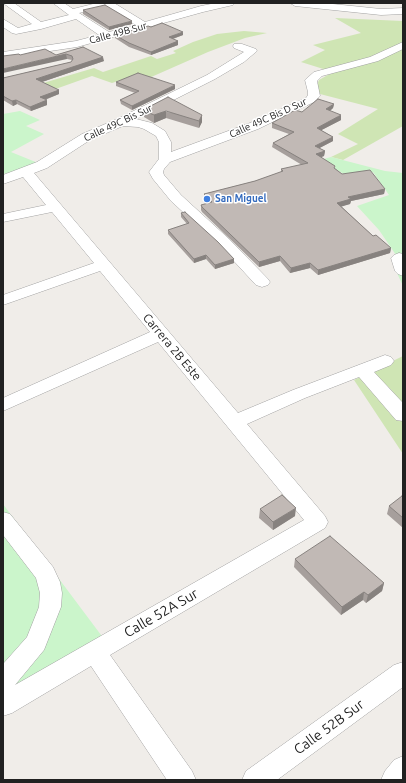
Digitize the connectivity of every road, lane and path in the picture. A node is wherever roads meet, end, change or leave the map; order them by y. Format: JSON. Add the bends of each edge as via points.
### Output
{"nodes":[{"id":1,"x":8,"y":3,"type":"edge"},
{"id":2,"x":58,"y":3,"type":"edge"},
{"id":3,"x":108,"y":3,"type":"edge"},
{"id":4,"x":230,"y":3,"type":"edge"},
{"id":5,"x":295,"y":3,"type":"edge"},
{"id":6,"x":204,"y":5,"type":"edge"},
{"id":7,"x":403,"y":11,"type":"edge"},
{"id":8,"x":74,"y":14,"type":"junction"},
{"id":9,"x":3,"y":22,"type":"edge"},
{"id":10,"x":41,"y":26,"type":"junction"},
{"id":11,"x":144,"y":26,"type":"junction"},
{"id":12,"x":107,"y":36,"type":"junction"},
{"id":13,"x":403,"y":45,"type":"edge"},
{"id":14,"x":238,"y":46,"type":"dead end"},
{"id":15,"x":3,"y":54,"type":"edge"},
{"id":16,"x":121,"y":122,"type":"junction"},
{"id":17,"x":165,"y":159,"type":"junction"},
{"id":18,"x":26,"y":172,"type":"junction"},
{"id":19,"x":3,"y":180,"type":"edge"},
{"id":20,"x":55,"y":207,"type":"junction"},
{"id":21,"x":3,"y":218,"type":"edge"},
{"id":22,"x":104,"y":265,"type":"junction"},
{"id":23,"x":262,"y":282,"type":"dead end"},
{"id":24,"x":3,"y":300,"type":"edge"},
{"id":25,"x":161,"y":334,"type":"junction"},
{"id":26,"x":385,"y":361,"type":"dead end"},
{"id":27,"x":362,"y":370,"type":"junction"},
{"id":28,"x":3,"y":405,"type":"edge"},
{"id":29,"x":403,"y":415,"type":"edge"},
{"id":30,"x":234,"y":422,"type":"junction"},
{"id":31,"x":3,"y":520,"type":"edge"},
{"id":32,"x":318,"y":522,"type":"joint"},
{"id":33,"x":94,"y":652,"type":"junction"},
{"id":34,"x":403,"y":673,"type":"edge"},
{"id":35,"x":3,"y":681,"type":"edge"},
{"id":36,"x":3,"y":705,"type":"edge"},
{"id":37,"x":403,"y":769,"type":"edge"},
{"id":38,"x":183,"y":780,"type":"edge"},
{"id":39,"x":256,"y":780,"type":"edge"},
{"id":40,"x":394,"y":780,"type":"edge"}],
"edges":[{"from":1,"to":10,"type":"street"},
{"from":2,"to":8,"type":"street"},
{"from":3,"to":8,"type":"street"},
{"from":3,"to":11,"type":"street"},
{"from":4,"to":6,"type":"street","name":"Calle 49B Sur"},
{"from":5,"to":7,"type":"street","via":[[370,11]]},
{"from":6,"to":11,"type":"street","name":"Calle 49B Sur"},
{"from":8,"to":10,"type":"street"},
{"from":8,"to":12,"type":"street"},
{"from":9,"to":10,"type":"street","via":[[16,31]]},
{"from":11,"to":12,"type":"street","name":"Calle 49B Sur"},
{"from":12,"to":15,"type":"street","name":"Calle 49B Sur","via":[[43,50]]},
{"from":13,"to":17,"type":"street","name":"Calle 49C Bis D Sur","via":[[374,59],[318,74],[311,80],[314,96],[310,100],[254,126]]},
{"from":14,"to":16,"type":"street","name":"Calle 49C Bis Sur","via":[[252,51],[211,77]]},
{"from":16,"to":17,"type":"street","via":[[144,125],[161,134],[165,142]]},
{"from":16,"to":18,"type":"street","name":"Calle 49C Bis Sur","via":[[86,137]]},
{"from":17,"to":23,"type":"street","via":[[156,172],[168,190],[224,242]]},
{"from":18,"to":19,"type":"street","name":"Calle 49C Bis Sur"},
{"from":18,"to":20,"type":"street","name":"Carrera 2B Este"},
{"from":20,"to":21,"type":"street"},
{"from":20,"to":22,"type":"street","name":"Carrera 2B Este"},
{"from":22,"to":24,"type":"street"},
{"from":22,"to":25,"type":"street","name":"Carrera 2B Este"},
{"from":25,"to":28,"type":"street"},
{"from":25,"to":30,"type":"street","name":"Carrera 2B Este"},
{"from":26,"to":27,"type":"street"},
{"from":27,"to":29,"type":"street"},
{"from":27,"to":30,"type":"street"},
{"from":30,"to":32,"type":"street","name":"Carrera 2B Este"},
{"from":31,"to":35,"type":"street","via":[[45,573],[51,593],[50,607],[36,642]]},
{"from":32,"to":33,"type":"street","name":"Calle 52A Sur"},
{"from":33,"to":36,"type":"street","name":"Calle 52A Sur"},
{"from":33,"to":38,"type":"street"},
{"from":34,"to":39,"type":"street","name":"Calle 52B Sur"},
{"from":37,"to":40,"type":"street"}]}
